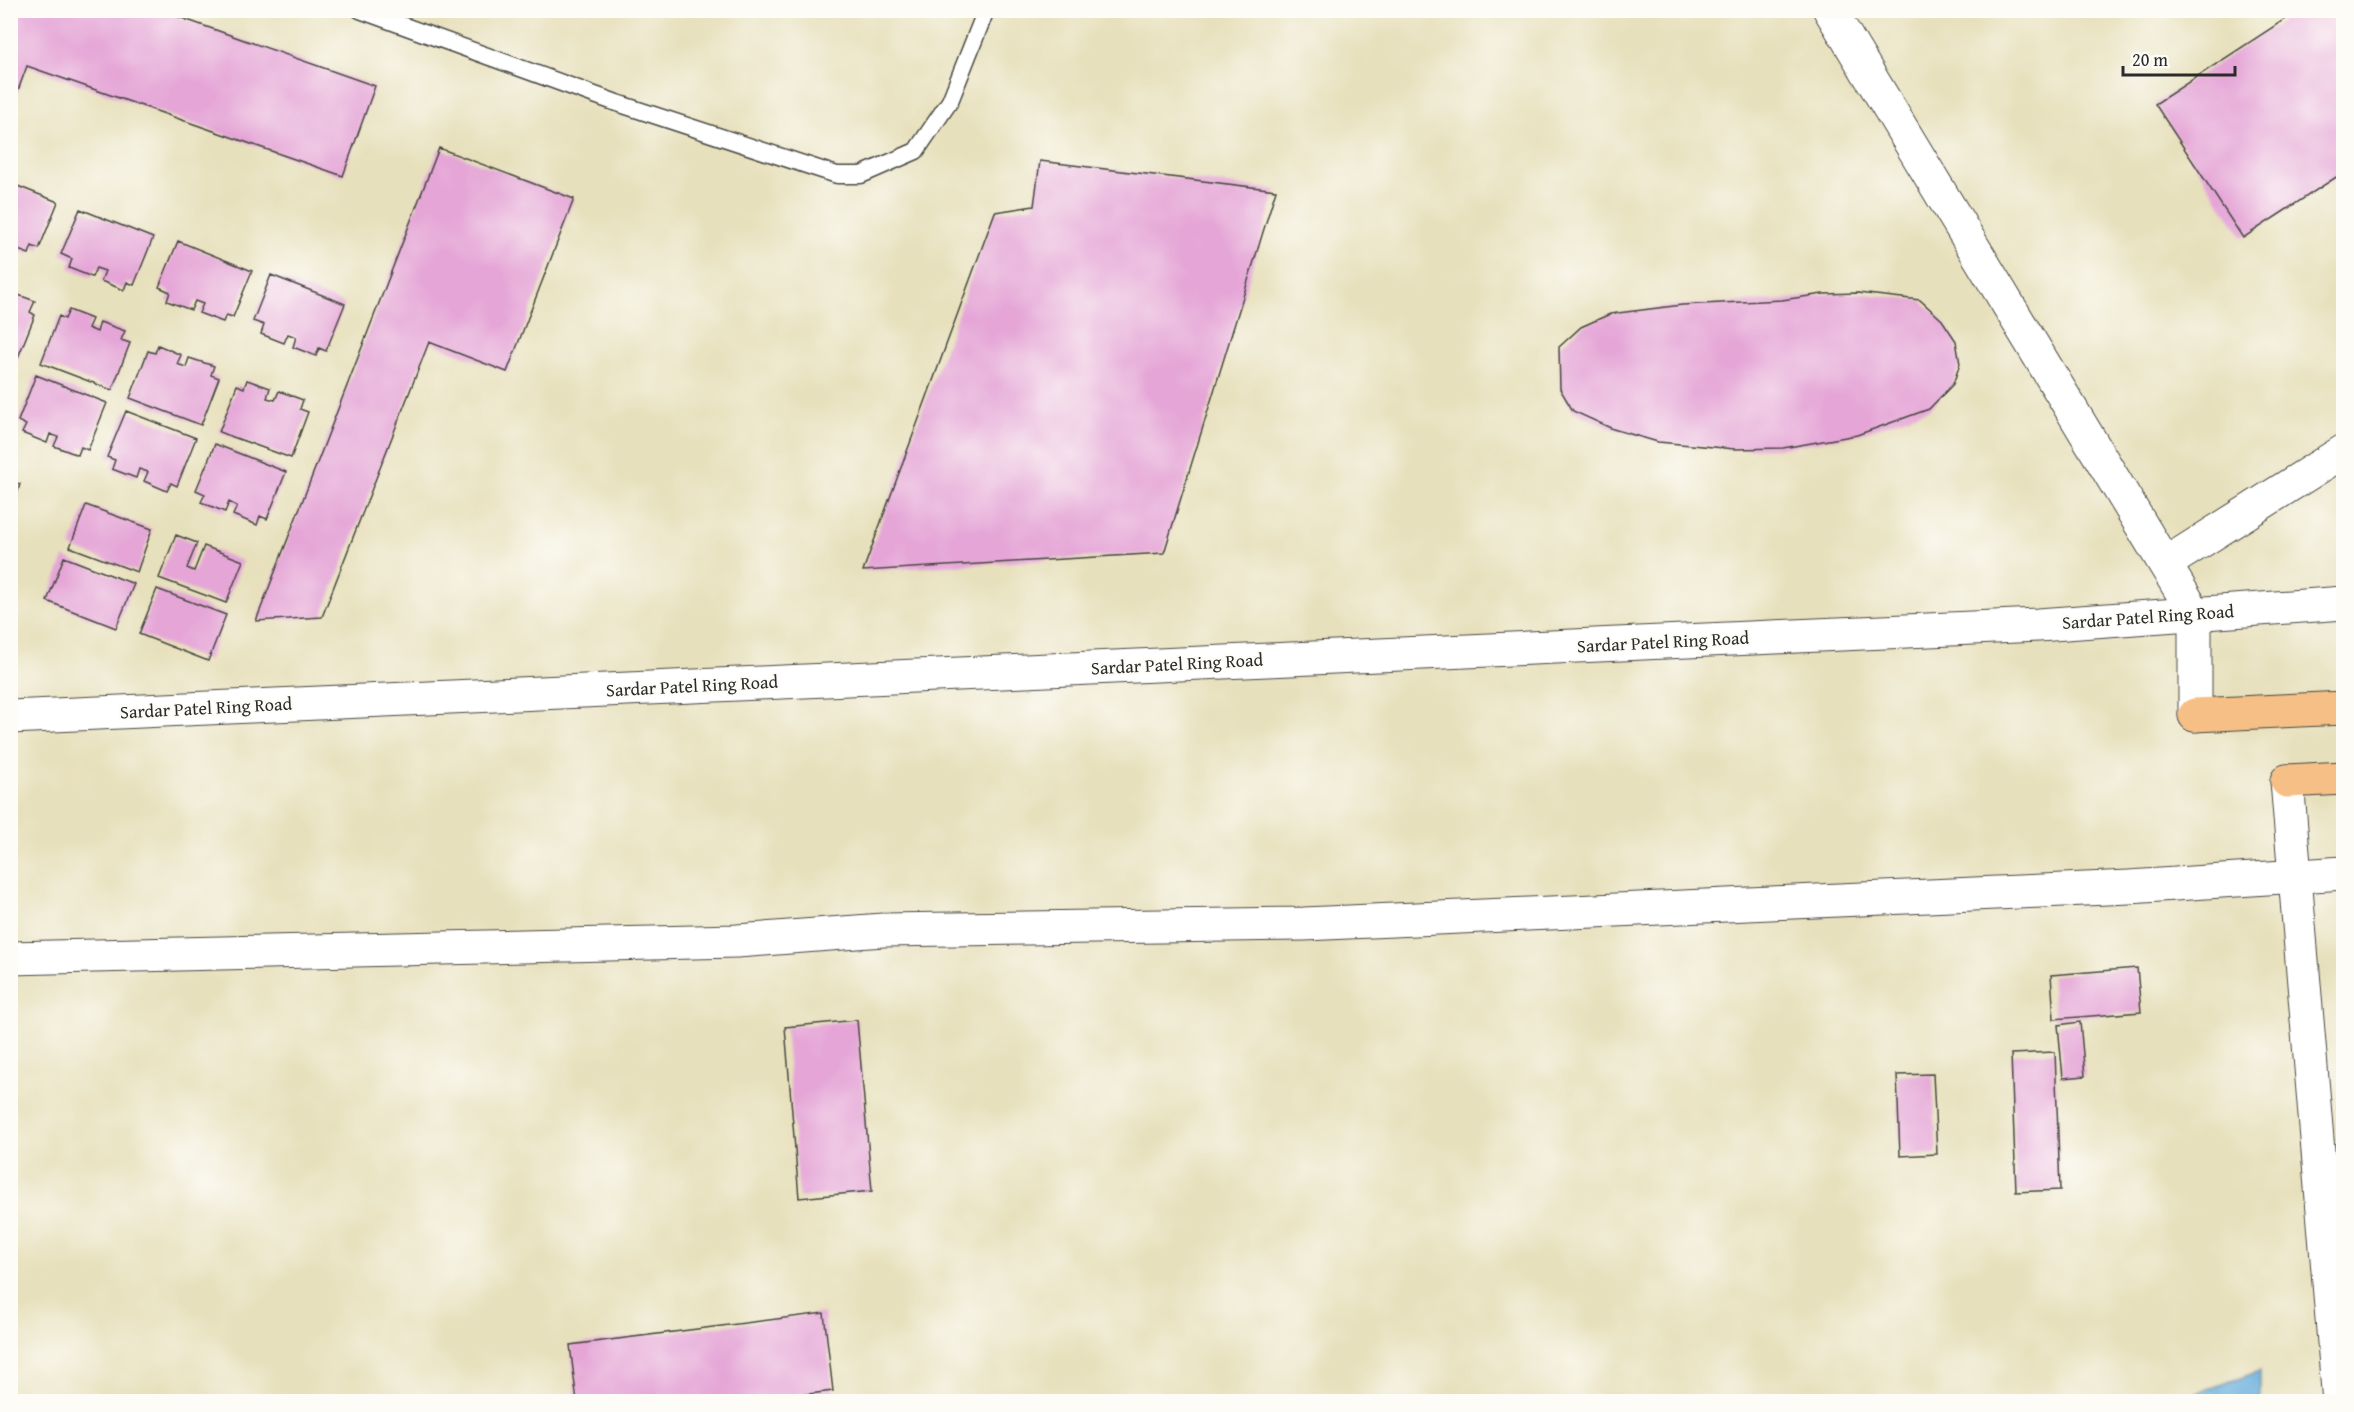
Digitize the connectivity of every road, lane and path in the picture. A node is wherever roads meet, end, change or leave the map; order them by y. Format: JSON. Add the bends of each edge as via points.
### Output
{"nodes":[{"id":1,"x":360,"y":10,"type":"edge"},
{"id":2,"x":986,"y":10,"type":"edge"},
{"id":3,"x":1830,"y":10,"type":"edge"},
{"id":4,"x":2343,"y":451,"type":"edge"},
{"id":5,"x":2165,"y":564,"type":"junction"},
{"id":6,"x":2343,"y":603,"type":"edge"},
{"id":7,"x":2195,"y":614,"type":"junction"},
{"id":8,"x":2343,"y":708,"type":"edge"},
{"id":9,"x":2195,"y":715,"type":"joint"},
{"id":10,"x":10,"y":717,"type":"edge"},
{"id":11,"x":2343,"y":778,"type":"edge"},
{"id":12,"x":2287,"y":781,"type":"joint"},
{"id":13,"x":2343,"y":873,"type":"edge"},
{"id":14,"x":2295,"y":876,"type":"junction"},
{"id":15,"x":10,"y":958,"type":"edge"},
{"id":16,"x":2337,"y":1301,"type":"edge"},
{"id":17,"x":2339,"y":1401,"type":"edge"}],
"edges":[{"from":1,"to":2,"type":"lane","via":[[614,102],[837,175],[861,175],[916,151],[950,100]]},
{"from":3,"to":5,"type":"street"},
{"from":4,"to":5,"type":"street"},
{"from":5,"to":7,"type":"street"},
{"from":6,"to":7,"type":"street","name":"Sardar Patel Ring Road"},
{"from":7,"to":9,"type":"street"},
{"from":7,"to":10,"type":"street","name":"Sardar Patel Ring Road","via":[[2026,625]]},
{"from":8,"to":9,"type":"highway"},
{"from":11,"to":12,"type":"highway"},
{"from":12,"to":14,"type":"street"},
{"from":13,"to":14,"type":"street"},
{"from":14,"to":15,"type":"street","via":[[1304,924],[883,930],[737,941]]},
{"from":14,"to":16,"type":"street"},
{"from":16,"to":17,"type":"street"}]}
